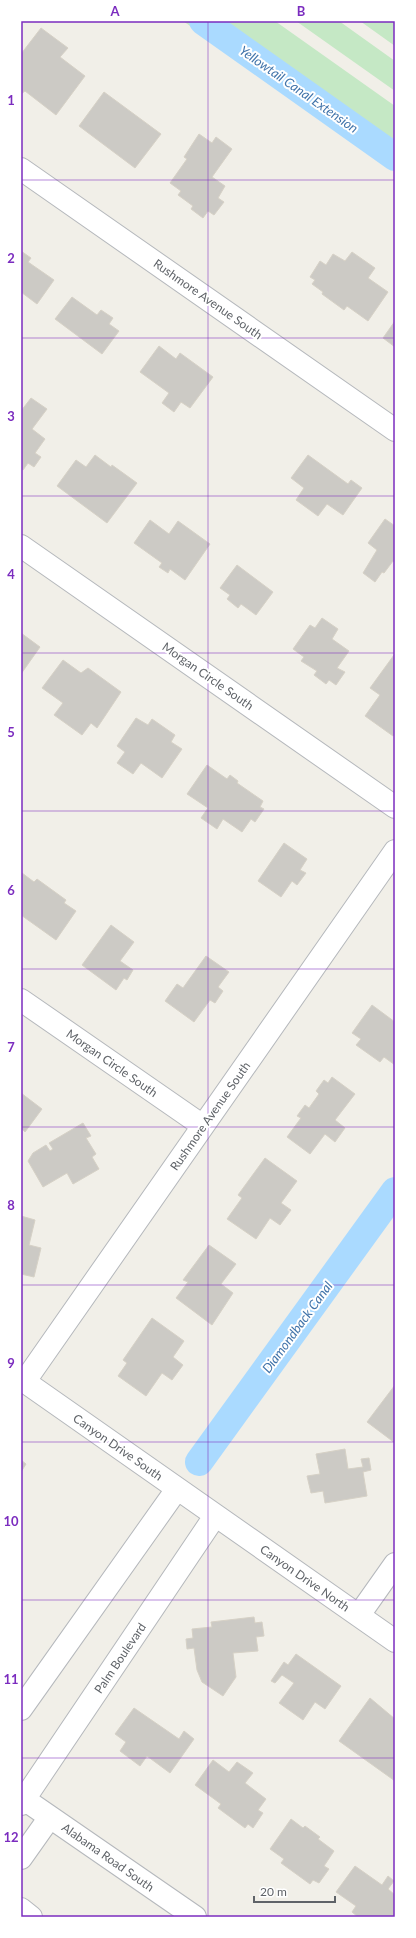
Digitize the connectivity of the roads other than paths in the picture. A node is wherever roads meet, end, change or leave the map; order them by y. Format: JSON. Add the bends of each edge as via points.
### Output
{"nodes":[{"id":1,"x":21,"y":169,"type":"edge"},
{"id":2,"x":395,"y":430,"type":"edge"},
{"id":3,"x":21,"y":546,"type":"edge"},
{"id":4,"x":395,"y":807,"type":"edge"},
{"id":5,"x":395,"y":851,"type":"edge"},
{"id":6,"x":21,"y":1000,"type":"edge"},
{"id":7,"x":202,"y":1126,"type":"junction"},
{"id":8,"x":23,"y":1380,"type":"edge"},
{"id":9,"x":177,"y":1489,"type":"junction"},
{"id":10,"x":215,"y":1516,"type":"junction"},
{"id":11,"x":395,"y":1564,"type":"edge"},
{"id":12,"x":359,"y":1615,"type":"junction"},
{"id":13,"x":395,"y":1641,"type":"edge"},
{"id":14,"x":21,"y":1709,"type":"edge"},
{"id":15,"x":22,"y":1800,"type":"edge"},
{"id":16,"x":50,"y":1817,"type":"junction"},
{"id":17,"x":21,"y":1858,"type":"edge"},
{"id":18,"x":21,"y":1909,"type":"edge"},
{"id":19,"x":31,"y":1917,"type":"edge"},
{"id":20,"x":195,"y":1917,"type":"edge"}],
"edges":[{"from":1,"to":2,"type":"street","name":"Rushmore Avenue South"},
{"from":3,"to":4,"type":"street","name":"Morgan Circle South"},
{"from":5,"to":7,"type":"street","name":"Rushmore Avenue South"},
{"from":6,"to":7,"type":"street","name":"Morgan Circle South"},
{"from":7,"to":8,"type":"street","name":"Rushmore Avenue South"},
{"from":8,"to":9,"type":"street","name":"Canyon Drive South"},
{"from":9,"to":10,"type":"street","name":"Canyon Drive South"},
{"from":9,"to":14,"type":"street"},
{"from":10,"to":12,"type":"street","name":"Canyon Drive North"},
{"from":10,"to":15,"type":"street","name":"Palm Boulevard"},
{"from":11,"to":12,"type":"street"},
{"from":12,"to":13,"type":"street","name":"Canyon Drive North"},
{"from":15,"to":16,"type":"street","name":"Alabama Road South"},
{"from":16,"to":17,"type":"street"},
{"from":16,"to":20,"type":"street","name":"Alabama Road South"},
{"from":18,"to":19,"type":"street"}]}
